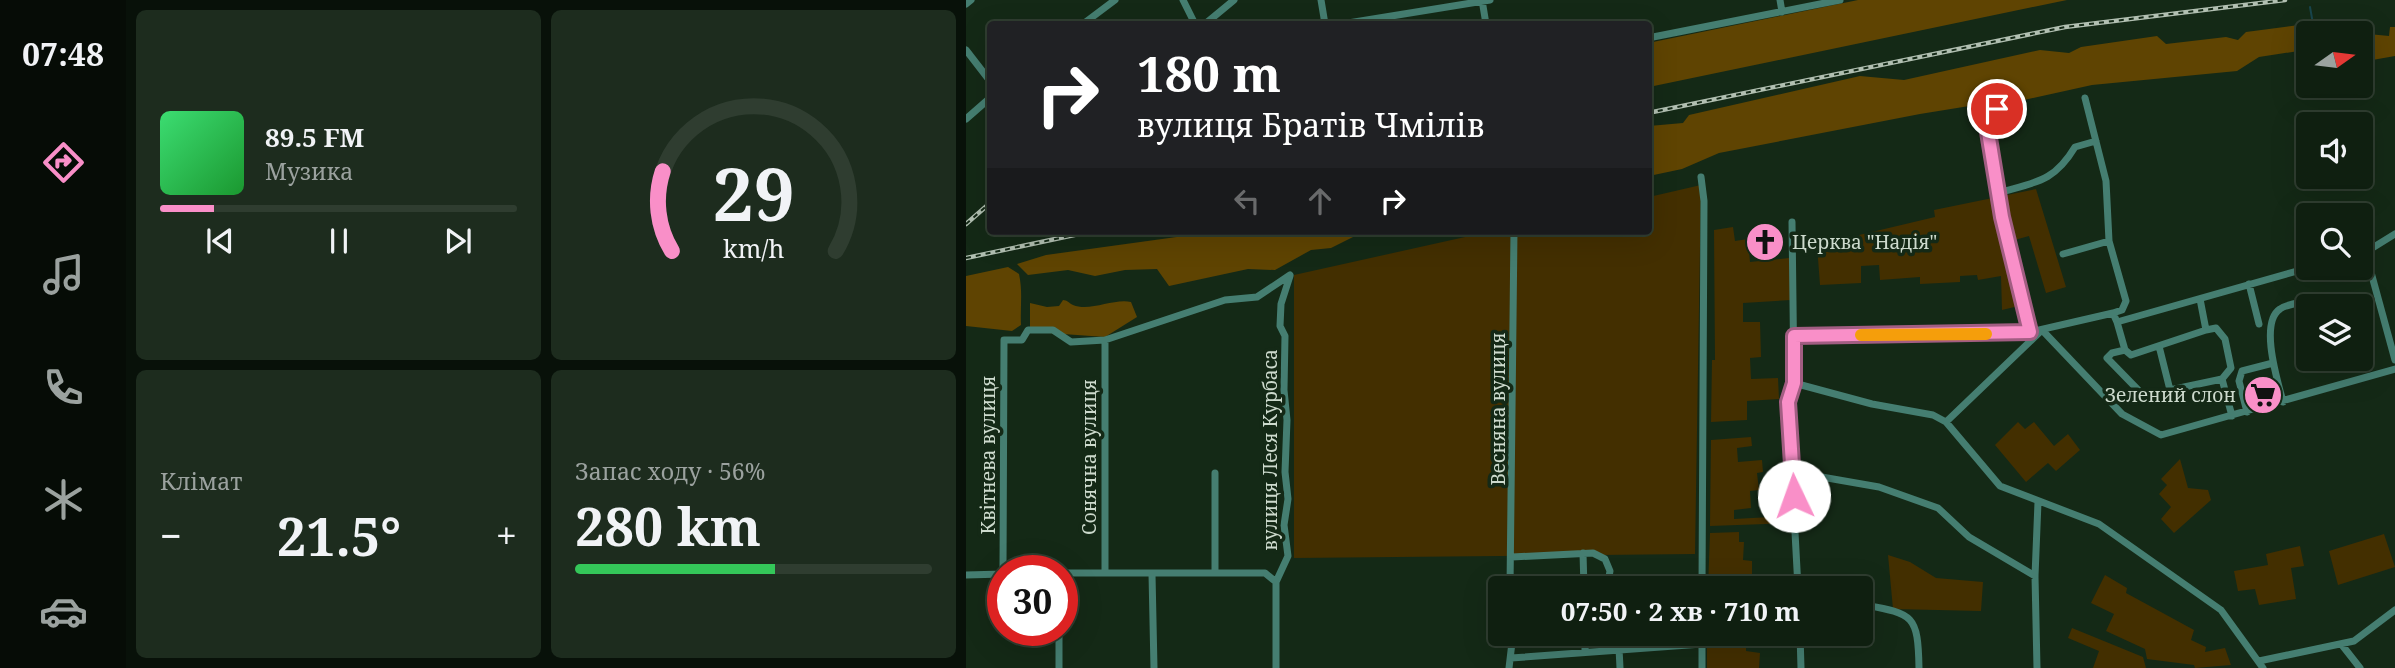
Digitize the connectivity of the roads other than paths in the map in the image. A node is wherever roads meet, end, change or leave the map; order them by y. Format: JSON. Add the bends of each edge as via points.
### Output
{"nodes":[{"id":1,"x":971,"y":0,"type":"edge"},
{"id":2,"x":1115,"y":0,"type":"edge"},
{"id":3,"x":1183,"y":0,"type":"edge"},
{"id":4,"x":1234,"y":0,"type":"edge"},
{"id":5,"x":1321,"y":0,"type":"edge"},
{"id":6,"x":1485,"y":0,"type":"edge"},
{"id":7,"x":1780,"y":0,"type":"edge"},
{"id":8,"x":1840,"y":0,"type":"edge"},
{"id":9,"x":966,"y":4,"type":"edge"},
{"id":10,"x":1782,"y":12,"type":"junction"},
{"id":11,"x":1087,"y":21,"type":"edge"},
{"id":12,"x":1194,"y":21,"type":"edge"},
{"id":13,"x":1209,"y":21,"type":"edge"},
{"id":14,"x":1324,"y":21,"type":"edge"},
{"id":15,"x":1360,"y":21,"type":"edge"},
{"id":16,"x":1486,"y":21,"type":"edge"},
{"id":17,"x":1652,"y":37,"type":"edge"},
{"id":18,"x":966,"y":50,"type":"edge"},
{"id":19,"x":987,"y":77,"type":"edge"},
{"id":20,"x":2085,"y":98,"type":"dead end"},
{"id":21,"x":987,"y":101,"type":"edge"},
{"id":22,"x":1997,"y":109,"type":"dead end"},
{"id":23,"x":966,"y":119,"type":"edge"},
{"id":24,"x":2095,"y":141,"type":"junction"},
{"id":25,"x":1701,"y":177,"type":"dead end"},
{"id":26,"x":1998,"y":193,"type":"junction"},
{"id":27,"x":1792,"y":222,"type":"dead end"},
{"id":28,"x":2395,"y":234,"type":"edge"},
{"id":29,"x":1514,"y":235,"type":"edge"},
{"id":30,"x":2109,"y":241,"type":"junction"},
{"id":31,"x":2373,"y":248,"type":"edge"},
{"id":32,"x":2063,"y":254,"type":"dead end"},
{"id":33,"x":2296,"y":271,"type":"edge"},
{"id":34,"x":2371,"y":280,"type":"edge"},
{"id":35,"x":2249,"y":284,"type":"junction"},
{"id":36,"x":2200,"y":299,"type":"junction"},
{"id":37,"x":2296,"y":303,"type":"edge"},
{"id":38,"x":2113,"y":313,"type":"junction"},
{"id":39,"x":2117,"y":321,"type":"junction"},
{"id":40,"x":2259,"y":324,"type":"dead end"},
{"id":41,"x":2206,"y":330,"type":"junction"},
{"id":42,"x":2042,"y":331,"type":"junction"},
{"id":43,"x":2030,"y":332,"type":"junction"},
{"id":44,"x":1794,"y":336,"type":"junction"},
{"id":45,"x":1105,"y":340,"type":"junction"},
{"id":46,"x":2159,"y":346,"type":"junction"},
{"id":47,"x":2125,"y":350,"type":"junction"},
{"id":48,"x":2395,"y":360,"type":"edge"},
{"id":49,"x":2273,"y":363,"type":"junction"},
{"id":50,"x":2395,"y":369,"type":"edge"},
{"id":51,"x":2222,"y":379,"type":"junction"},
{"id":52,"x":1794,"y":383,"type":"junction"},
{"id":53,"x":2170,"y":390,"type":"junction"},
{"id":54,"x":2283,"y":402,"type":"junction"},
{"id":55,"x":2247,"y":412,"type":"junction"},
{"id":56,"x":2232,"y":416,"type":"junction"},
{"id":57,"x":1947,"y":422,"type":"junction"},
{"id":58,"x":1793,"y":472,"type":"junction"},
{"id":59,"x":1215,"y":473,"type":"dead end"},
{"id":60,"x":2038,"y":502,"type":"junction"},
{"id":61,"x":1583,"y":553,"type":"junction"},
{"id":62,"x":1003,"y":555,"type":"edge"},
{"id":63,"x":1512,"y":557,"type":"junction"},
{"id":64,"x":987,"y":573,"type":"edge"},
{"id":65,"x":1078,"y":573,"type":"edge"},
{"id":66,"x":1105,"y":573,"type":"junction"},
{"id":67,"x":1215,"y":573,"type":"junction"},
{"id":68,"x":1152,"y":574,"type":"junction"},
{"id":69,"x":966,"y":575,"type":"edge"},
{"id":70,"x":1511,"y":576,"type":"edge"},
{"id":71,"x":1584,"y":576,"type":"edge"},
{"id":72,"x":1609,"y":576,"type":"edge"},
{"id":73,"x":1702,"y":576,"type":"edge"},
{"id":74,"x":1797,"y":576,"type":"edge"},
{"id":75,"x":2035,"y":576,"type":"junction"},
{"id":76,"x":1276,"y":582,"type":"junction"},
{"id":77,"x":1873,"y":607,"type":"edge"},
{"id":78,"x":2395,"y":610,"type":"edge"},
{"id":79,"x":2343,"y":645,"type":"junction"},
{"id":80,"x":1059,"y":646,"type":"edge"},
{"id":81,"x":1512,"y":646,"type":"edge"},
{"id":82,"x":1586,"y":646,"type":"edge"},
{"id":83,"x":1660,"y":646,"type":"edge"},
{"id":84,"x":1702,"y":646,"type":"edge"},
{"id":85,"x":1800,"y":646,"type":"edge"},
{"id":86,"x":1619,"y":648,"type":"junction"},
{"id":87,"x":1586,"y":651,"type":"junction"},
{"id":88,"x":1511,"y":658,"type":"junction"},
{"id":89,"x":2261,"y":665,"type":"edge"},
{"id":90,"x":1059,"y":668,"type":"edge"},
{"id":91,"x":1154,"y":668,"type":"edge"},
{"id":92,"x":1276,"y":668,"type":"edge"},
{"id":93,"x":1509,"y":668,"type":"edge"},
{"id":94,"x":1620,"y":668,"type":"edge"},
{"id":95,"x":1702,"y":668,"type":"edge"},
{"id":96,"x":1801,"y":668,"type":"edge"},
{"id":97,"x":1919,"y":668,"type":"edge"},
{"id":98,"x":2037,"y":668,"type":"edge"},
{"id":99,"x":2360,"y":668,"type":"edge"}],
"edges":[{"from":1,"to":9,"type":"street"},
{"from":2,"to":11,"type":"street"},
{"from":3,"to":12,"type":"street"},
{"from":4,"to":13,"type":"street"},
{"from":5,"to":14,"type":"street"},
{"from":6,"to":15,"type":"street"},
{"from":6,"to":16,"type":"street"},
{"from":7,"to":10,"type":"street"},
{"from":8,"to":10,"type":"street"},
{"from":10,"to":17,"type":"street"},
{"from":18,"to":19,"type":"street"},
{"from":20,"to":24,"type":"street"},
{"from":21,"to":23,"type":"street"},
{"from":22,"to":26,"type":"street","via":[[1988,132]]},
{"from":24,"to":26,"type":"street","via":[[2075,147],[2063,168],[2049,177]]},
{"from":24,"to":30,"type":"street","via":[[2106,181]]},
{"from":25,"to":73,"type":"street"},
{"from":26,"to":43,"type":"street"},
{"from":27,"to":44,"type":"street"},
{"from":28,"to":31,"type":"street"},
{"from":29,"to":63,"type":"street","name":"Весняна вулиця"},
{"from":30,"to":32,"type":"street"},
{"from":30,"to":38,"type":"street","via":[[2126,301],[2122,310]]},
{"from":33,"to":35,"type":"street"},
{"from":34,"to":48,"type":"street"},
{"from":35,"to":36,"type":"street"},
{"from":35,"to":40,"type":"street"},
{"from":36,"to":39,"type":"street"},
{"from":36,"to":41,"type":"street"},
{"from":37,"to":49,"type":"street","via":[[2275,314],[2270,337]]},
{"from":38,"to":39,"type":"street"},
{"from":38,"to":42,"type":"street"},
{"from":39,"to":47,"type":"street"},
{"from":41,"to":46,"type":"street"},
{"from":41,"to":51,"type":"street","via":[[2216,328],[2225,339],[2231,368]]},
{"from":42,"to":43,"type":"street"},
{"from":42,"to":56,"type":"street","via":[[2122,414],[2161,435]]},
{"from":42,"to":57,"type":"street"},
{"from":43,"to":44,"type":"street"},
{"from":44,"to":52,"type":"street"},
{"from":45,"to":62,"type":"street","name":"Квітнева вулиця","via":[[1071,342],[1054,330],[1028,330],[1022,340],[1004,340]]},
{"from":45,"to":66,"type":"street","name":"Сонячна вулиця"},
{"from":45,"to":76,"type":"street","name":"вулиця Леся Курбаса","via":[[1225,300],[1258,297],[1290,275],[1280,326],[1285,336],[1288,499],[1284,525],[1288,556]]},
{"from":46,"to":47,"type":"street","via":[[2131,355]]},
{"from":46,"to":53,"type":"street"},
{"from":47,"to":53,"type":"street","via":[[2107,358],[2146,398]]},
{"from":49,"to":54,"type":"street"},
{"from":49,"to":55,"type":"street","via":[[2242,371],[2239,381]]},
{"from":50,"to":54,"type":"street"},
{"from":51,"to":53,"type":"street"},
{"from":51,"to":56,"type":"street"},
{"from":52,"to":57,"type":"street"},
{"from":52,"to":58,"type":"street","via":[[1788,402]]},
{"from":54,"to":55,"type":"street"},
{"from":55,"to":56,"type":"street"},
{"from":57,"to":60,"type":"street","via":[[2000,486]]},
{"from":58,"to":74,"type":"street"},
{"from":58,"to":75,"type":"street","via":[[1879,487],[1938,508],[1969,537]]},
{"from":59,"to":67,"type":"street"},
{"from":60,"to":75,"type":"street"},
{"from":60,"to":89,"type":"street","via":[[2099,524],[2221,610]]},
{"from":61,"to":63,"type":"street"},
{"from":61,"to":71,"type":"street"},
{"from":61,"to":72,"type":"street","via":[[1605,559]]},
{"from":63,"to":70,"type":"street","name":"Весняна вулиця"},
{"from":64,"to":69,"type":"street"},
{"from":65,"to":66,"type":"street"},
{"from":66,"to":68,"type":"street"},
{"from":67,"to":68,"type":"street"},
{"from":67,"to":76,"type":"street","via":[[1265,573]]},
{"from":68,"to":91,"type":"street"},
{"from":75,"to":98,"type":"street"},
{"from":76,"to":92,"type":"street","name":"вулиця Леся Курбаса"},
{"from":77,"to":97,"type":"street","via":[[1909,616],[1919,639]]},
{"from":78,"to":79,"type":"street"},
{"from":79,"to":89,"type":"street"},
{"from":79,"to":99,"type":"street"},
{"from":80,"to":90,"type":"street"},
{"from":81,"to":88,"type":"street"},
{"from":82,"to":87,"type":"street"},
{"from":83,"to":86,"type":"street"},
{"from":84,"to":95,"type":"street"},
{"from":85,"to":96,"type":"street"},
{"from":86,"to":87,"type":"street"},
{"from":86,"to":94,"type":"street"},
{"from":87,"to":88,"type":"street"},
{"from":88,"to":93,"type":"street"}]}
